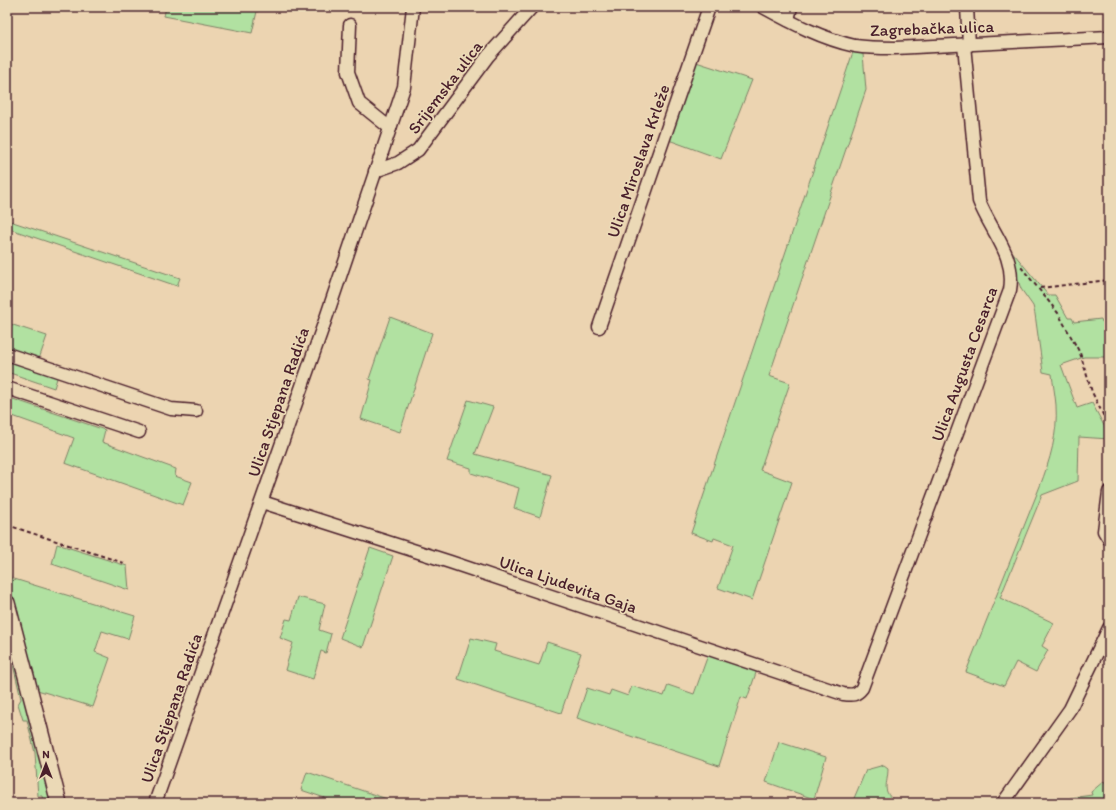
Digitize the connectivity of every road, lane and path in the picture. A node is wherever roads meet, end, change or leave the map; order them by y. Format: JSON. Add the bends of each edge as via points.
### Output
{"nodes":[{"id":1,"x":413,"y":7,"type":"edge"},
{"id":2,"x":532,"y":7,"type":"edge"},
{"id":3,"x":709,"y":7,"type":"edge"},
{"id":4,"x":763,"y":7,"type":"edge"},
{"id":5,"x":791,"y":7,"type":"edge"},
{"id":6,"x":967,"y":7,"type":"edge"},
{"id":7,"x":788,"y":20,"type":"junction"},
{"id":8,"x":350,"y":25,"type":"dead end"},
{"id":9,"x":1109,"y":37,"type":"edge"},
{"id":10,"x":966,"y":45,"type":"junction"},
{"id":11,"x":390,"y":128,"type":"junction"},
{"id":12,"x":375,"y":172,"type":"junction"},
{"id":13,"x":1008,"y":258,"type":"junction"},
{"id":14,"x":1109,"y":280,"type":"edge"},
{"id":15,"x":1040,"y":288,"type":"junction"},
{"id":16,"x":599,"y":326,"type":"dead end"},
{"id":17,"x":7,"y":354,"type":"edge"},
{"id":18,"x":7,"y":388,"type":"edge"},
{"id":19,"x":196,"y":410,"type":"dead end"},
{"id":20,"x":1109,"y":427,"type":"edge"},
{"id":21,"x":139,"y":432,"type":"dead end"},
{"id":22,"x":1109,"y":492,"type":"edge"},
{"id":23,"x":262,"y":502,"type":"junction"},
{"id":24,"x":7,"y":525,"type":"edge"},
{"id":25,"x":1109,"y":539,"type":"edge"},
{"id":26,"x":124,"y":563,"type":"dead end"},
{"id":27,"x":7,"y":603,"type":"edge"},
{"id":28,"x":1109,"y":628,"type":"edge"},
{"id":29,"x":862,"y":688,"type":"joint"},
{"id":30,"x":59,"y":803,"type":"edge"},
{"id":31,"x":155,"y":803,"type":"edge"},
{"id":32,"x":1003,"y":803,"type":"edge"}],
"edges":[{"from":1,"to":11,"type":"street","name":"Ulica Stjepana Radića","via":[[404,87]]},
{"from":2,"to":12,"type":"street","name":"Srijemska ulica","via":[[488,56],[418,150],[398,163]]},
{"from":3,"to":16,"type":"street","name":"Ulica Miroslava Krleže"},
{"from":4,"to":7,"type":"street","name":"Zagrebačka ulica"},
{"from":5,"to":7,"type":"street"},
{"from":6,"to":10,"type":"street","name":"Ulica Augusta Cesarca"},
{"from":7,"to":10,"type":"street","name":"Zagrebačka ulica","via":[[811,31],[856,46],[895,48]]},
{"from":8,"to":11,"type":"street","via":[[348,72],[360,103]]},
{"from":9,"to":10,"type":"street","name":"Zagrebačka ulica"},
{"from":10,"to":13,"type":"street","name":"Ulica Augusta Cesarca","via":[[979,201]]},
{"from":11,"to":12,"type":"street","name":"Ulica Stjepana Radića"},
{"from":12,"to":23,"type":"street","name":"Ulica Stjepana Radića"},
{"from":13,"to":15,"type":"path","via":[[1019,265]]},
{"from":13,"to":29,"type":"street","name":"Ulica Augusta Cesarca","via":[[1012,277],[1010,290]]},
{"from":14,"to":15,"type":"path"},
{"from":15,"to":20,"type":"path","via":[[1058,313],[1080,353],[1092,392]]},
{"from":17,"to":19,"type":"street","via":[[171,409]]},
{"from":18,"to":21,"type":"street"},
{"from":22,"to":25,"type":"street","via":[[1104,531]]},
{"from":23,"to":29,"type":"street","name":"Ulica Ljudevita Gaja","via":[[450,562],[842,694],[857,694]]},
{"from":23,"to":31,"type":"street","name":"Ulica Stjepana Radića"},
{"from":24,"to":26,"type":"path"},
{"from":27,"to":30,"type":"main road"},
{"from":28,"to":32,"type":"street","via":[[1070,709]]}]}
